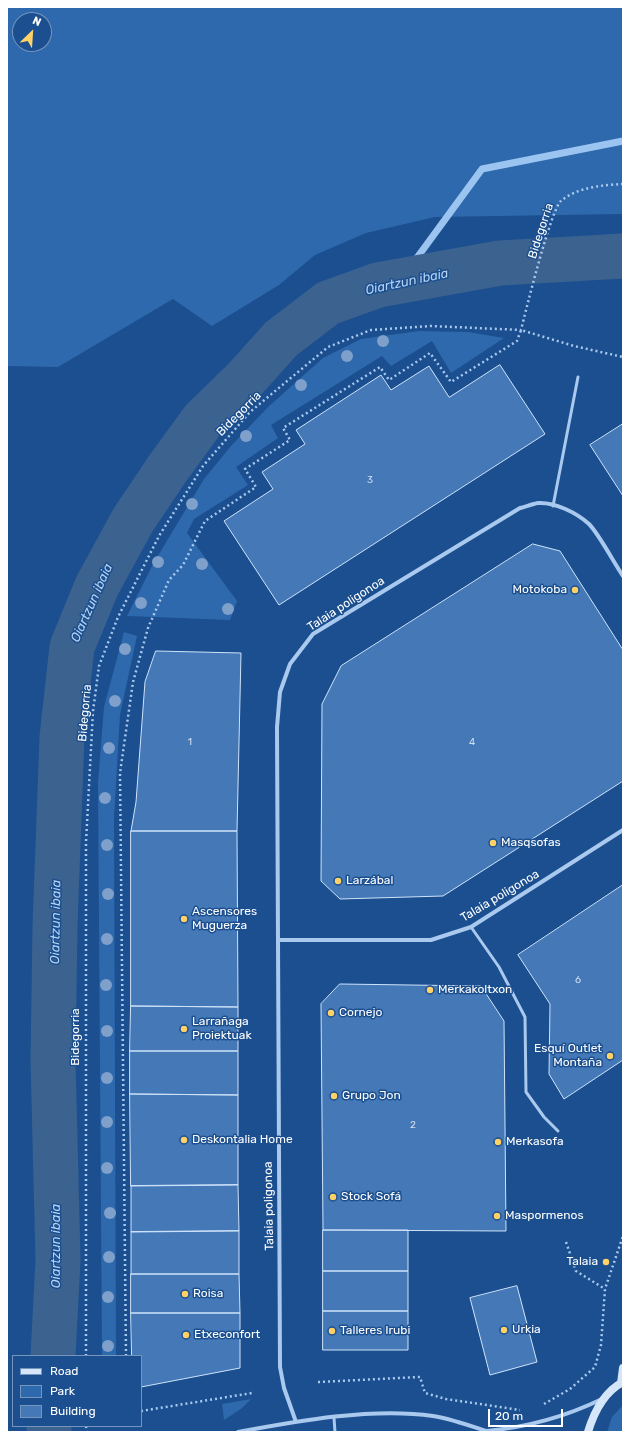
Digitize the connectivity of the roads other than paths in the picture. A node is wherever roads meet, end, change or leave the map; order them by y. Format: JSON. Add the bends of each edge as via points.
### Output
{"nodes":[{"id":1,"x":578,"y":377,"type":"dead end"},
{"id":2,"x":553,"y":506,"type":"junction"},
{"id":3,"x":623,"y":576,"type":"edge"},
{"id":4,"x":623,"y":830,"type":"edge"},
{"id":5,"x":471,"y":927,"type":"junction"},
{"id":6,"x":278,"y":940,"type":"junction"},
{"id":7,"x":558,"y":1132,"type":"dead end"},
{"id":8,"x":623,"y":1368,"type":"edge"},
{"id":9,"x":622,"y":1382,"type":"edge"},
{"id":10,"x":604,"y":1398,"type":"junction"},
{"id":11,"x":334,"y":1418,"type":"junction"},
{"id":12,"x":296,"y":1422,"type":"junction"},
{"id":13,"x":238,"y":1432,"type":"edge"},
{"id":14,"x":336,"y":1432,"type":"edge"},
{"id":15,"x":488,"y":1432,"type":"edge"},
{"id":16,"x":588,"y":1432,"type":"edge"}],
"edges":[{"from":1,"to":2,"type":"lane"},
{"from":2,"to":3,"type":"street","name":"Talaia poligonoa","via":[[565,509],[590,525]]},
{"from":2,"to":6,"type":"street","name":"Talaia poligonoa","via":[[538,503],[520,508],[313,634],[290,664],[280,692],[277,727]]},
{"from":4,"to":5,"type":"street","name":"Talaia poligonoa"},
{"from":5,"to":6,"type":"street","name":"Talaia poligonoa","via":[[431,940]]},
{"from":5,"to":7,"type":"lane","via":[[499,967],[526,1017],[526,1092]]},
{"from":6,"to":12,"type":"street","name":"Talaia poligonoa","via":[[280,1367],[284,1388]]},
{"from":8,"to":9,"type":"main road"},
{"from":9,"to":10,"type":"main road"},
{"from":10,"to":15,"type":"street","via":[[548,1421]]},
{"from":10,"to":16,"type":"main road","via":[[592,1416]]},
{"from":11,"to":12,"type":"street"},
{"from":11,"to":14,"type":"lane"},
{"from":11,"to":15,"type":"street","via":[[407,1413],[434,1416]]},
{"from":12,"to":13,"type":"street"}]}
